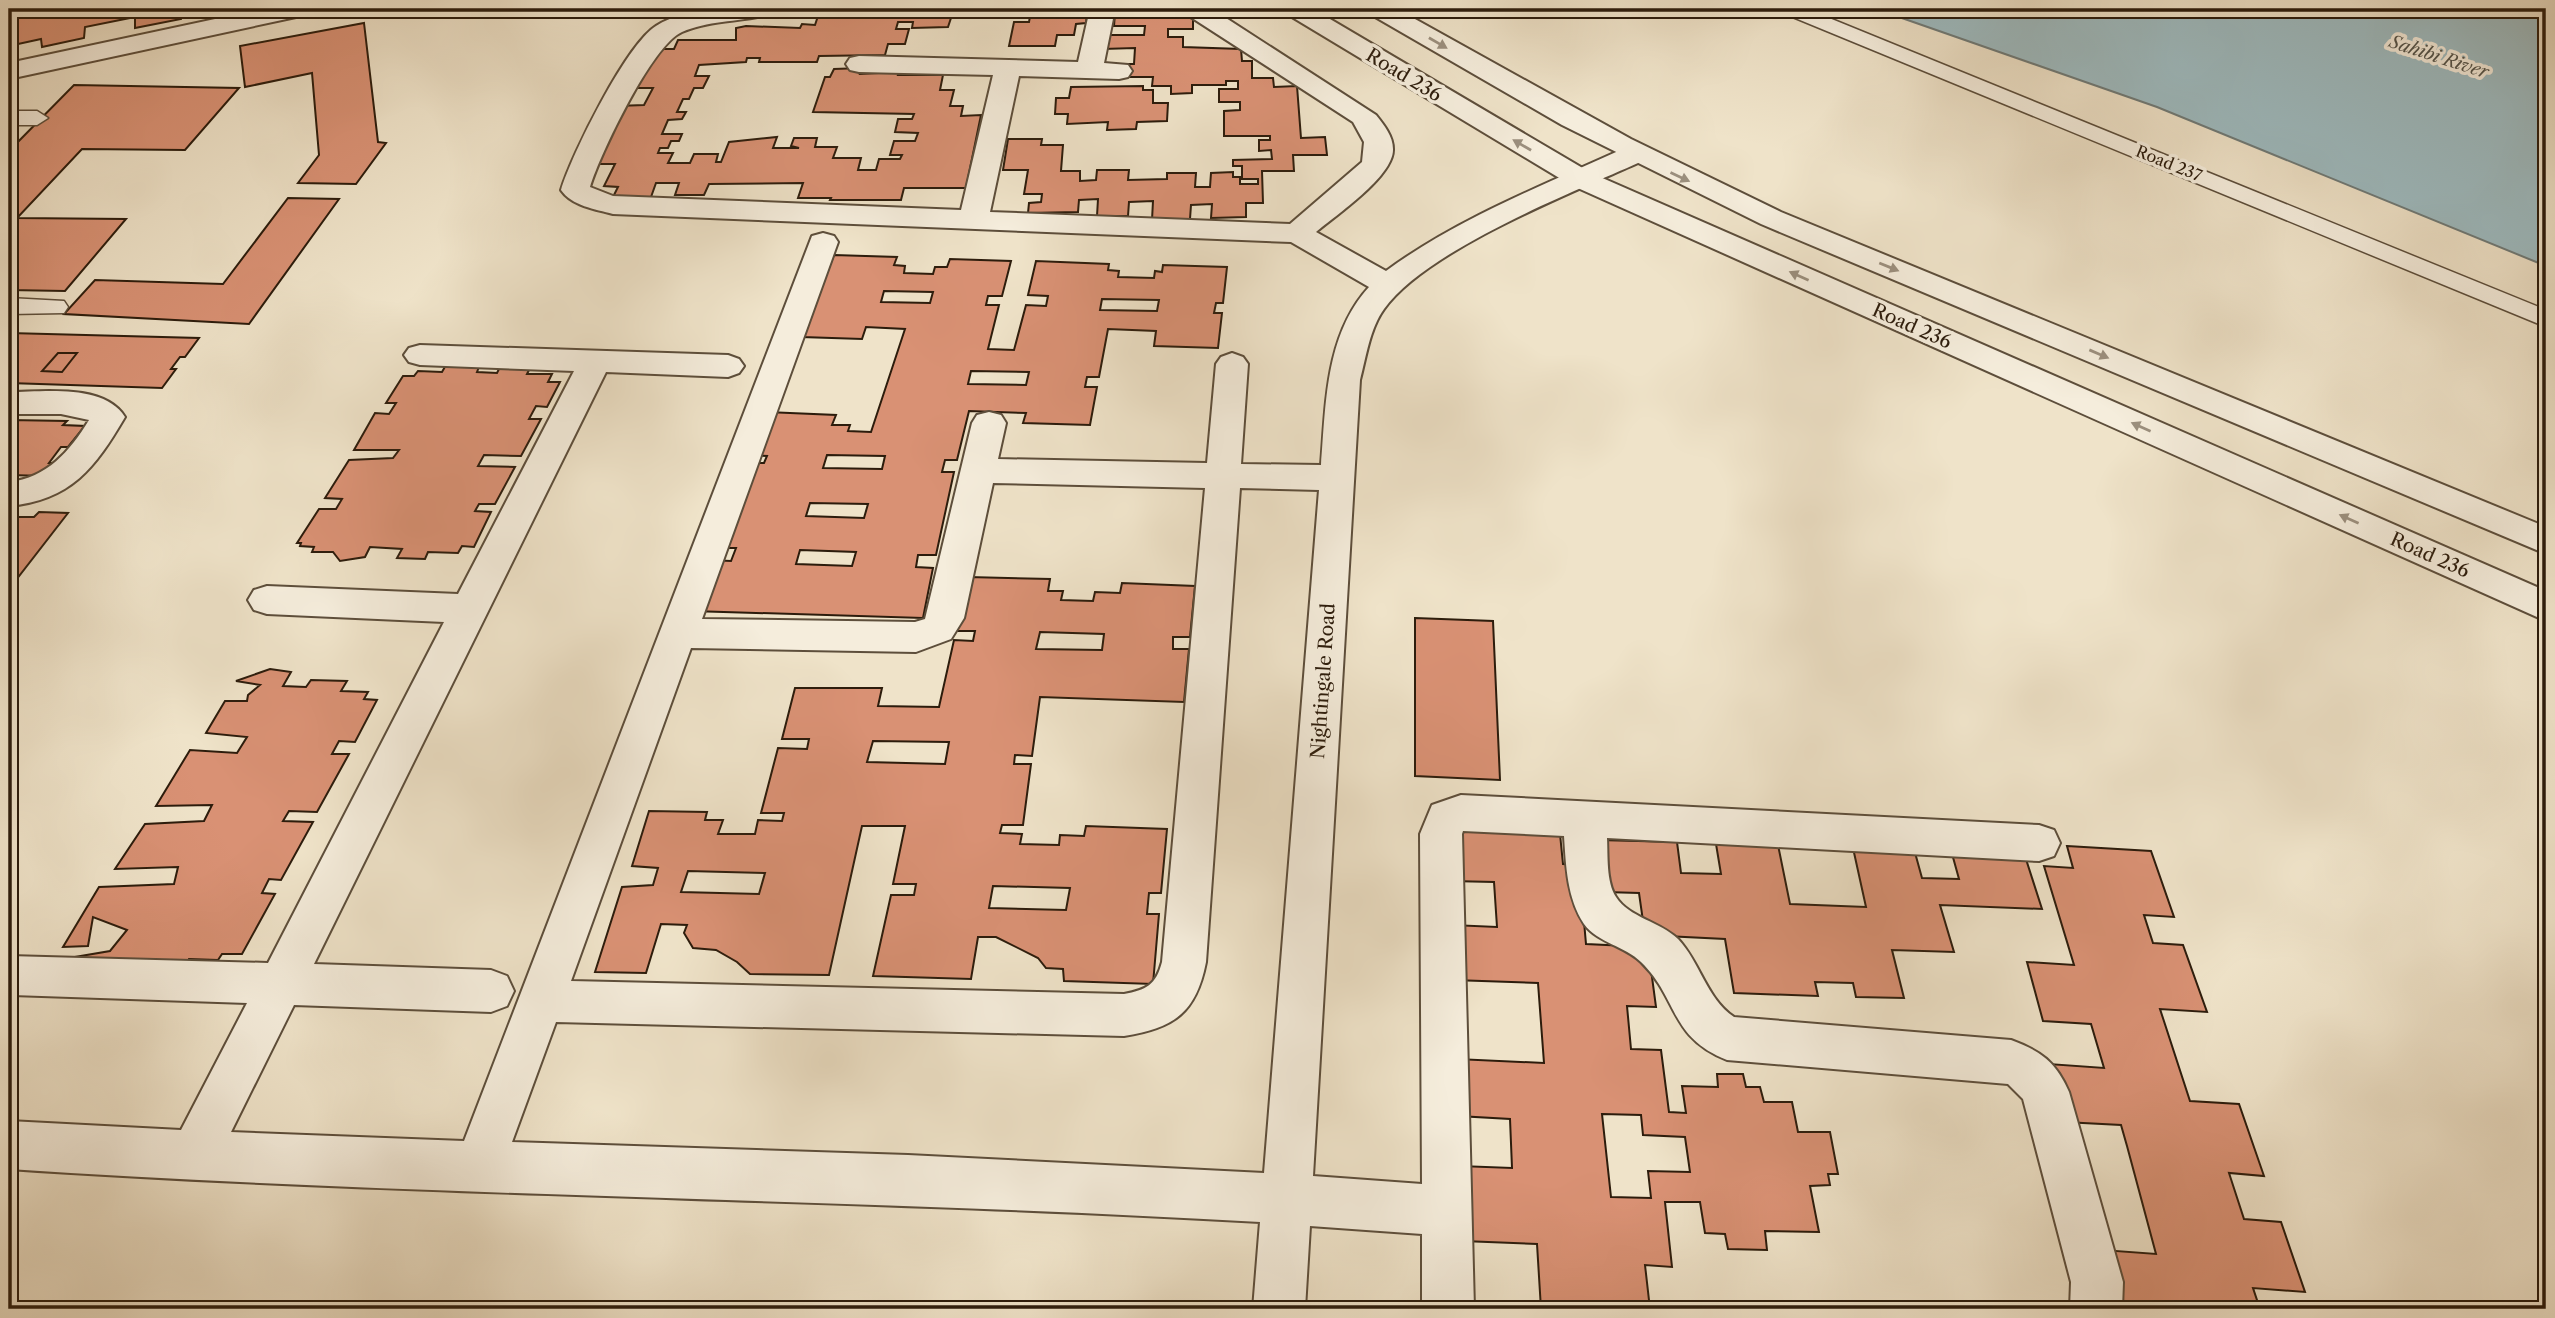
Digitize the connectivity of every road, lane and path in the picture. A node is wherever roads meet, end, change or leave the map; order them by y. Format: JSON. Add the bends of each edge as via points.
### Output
{"nodes":[{"id":1,"x":296,"y":9,"type":"edge"},
{"id":2,"x":762,"y":9,"type":"edge"},
{"id":3,"x":1102,"y":9,"type":"edge"},
{"id":4,"x":1195,"y":9,"type":"edge"},
{"id":5,"x":1296,"y":9,"type":"edge"},
{"id":6,"x":1379,"y":9,"type":"edge"},
{"id":7,"x":1790,"y":9,"type":"edge"},
{"id":8,"x":859,"y":64,"type":"dead end"},
{"id":9,"x":1009,"y":68,"type":"junction"},
{"id":10,"x":1089,"y":70,"type":"junction"},
{"id":11,"x":9,"y":71,"type":"edge"},
{"id":12,"x":1119,"y":71,"type":"dead end"},
{"id":13,"x":9,"y":118,"type":"edge"},
{"id":14,"x":37,"y":118,"type":"dead end"},
{"id":15,"x":1635,"y":154,"type":"junction"},
{"id":16,"x":1581,"y":179,"type":"junction"},
{"id":17,"x":974,"y":219,"type":"junction"},
{"id":18,"x":1297,"y":233,"type":"junction"},
{"id":19,"x":823,"y":242,"type":"dead end"},
{"id":20,"x":1388,"y":285,"type":"junction"},
{"id":21,"x":9,"y":306,"type":"edge"},
{"id":22,"x":55,"y":307,"type":"dead end"},
{"id":23,"x":2546,"y":319,"type":"edge"},
{"id":24,"x":420,"y":355,"type":"dead end"},
{"id":25,"x":595,"y":361,"type":"junction"},
{"id":26,"x":1232,"y":364,"type":"dead end"},
{"id":27,"x":728,"y":366,"type":"dead end"},
{"id":28,"x":9,"y":403,"type":"edge"},
{"id":29,"x":989,"y":423,"type":"dead end"},
{"id":30,"x":978,"y":471,"type":"junction"},
{"id":31,"x":1223,"y":476,"type":"junction"},
{"id":32,"x":1338,"y":478,"type":"junction"},
{"id":33,"x":9,"y":494,"type":"edge"},
{"id":34,"x":2546,"y":541,"type":"edge"},
{"id":35,"x":267,"y":600,"type":"dead end"},
{"id":36,"x":2546,"y":607,"type":"edge"},
{"id":37,"x":471,"y":609,"type":"junction"},
{"id":38,"x":678,"y":633,"type":"junction"},
{"id":39,"x":1584,"y":820,"type":"junction"},
{"id":40,"x":2039,"y":843,"type":"dead end"},
{"id":41,"x":12,"y":975,"type":"dead end"},
{"id":42,"x":281,"y":984,"type":"junction"},
{"id":43,"x":491,"y":991,"type":"dead end"},
{"id":44,"x":541,"y":1001,"type":"junction"},
{"id":45,"x":9,"y":1145,"type":"edge"},
{"id":46,"x":194,"y":1156,"type":"junction"},
{"id":47,"x":480,"y":1164,"type":"junction"},
{"id":48,"x":1285,"y":1197,"type":"junction"},
{"id":49,"x":1447,"y":1211,"type":"junction"},
{"id":50,"x":1279,"y":1309,"type":"edge"},
{"id":51,"x":1448,"y":1309,"type":"edge"},
{"id":52,"x":2096,"y":1309,"type":"edge"}],
"edges":[{"from":1,"to":11,"type":"street"},
{"from":2,"to":17,"type":"street","via":[[680,25],[658,36],[638,62],[575,190],[613,205]]},
{"from":3,"to":10,"type":"street"},
{"from":4,"to":18,"type":"street","via":[[1363,116],[1375,134],[1379,153],[1372,168]]},
{"from":16,"to":5,"type":"street","name":"Road 236","one_way":true},
{"from":6,"to":15,"type":"street","one_way":true},
{"from":7,"to":23,"type":"lane","name":"Road 237"},
{"from":8,"to":9,"type":"street"},
{"from":9,"to":10,"type":"street"},
{"from":9,"to":17,"type":"street"},
{"from":10,"to":12,"type":"street"},
{"from":13,"to":14,"type":"lane"},
{"from":15,"to":16,"type":"street","name":"Nightingale Road"},
{"from":15,"to":34,"type":"street","one_way":true,"via":[[1771,218]]},
{"from":16,"to":20,"type":"street","name":"Nightingale Road","via":[[1452,241]]},
{"from":36,"to":16,"type":"street","name":"Road 236","one_way":true},
{"from":17,"to":18,"type":"street"},
{"from":18,"to":20,"type":"street"},
{"from":19,"to":38,"type":"street"},
{"from":20,"to":32,"type":"street","name":"Nightingale Road","via":[[1370,305],[1344,380]]},
{"from":21,"to":22,"type":"lane"},
{"from":24,"to":25,"type":"street"},
{"from":25,"to":27,"type":"street"},
{"from":25,"to":37,"type":"street"},
{"from":26,"to":31,"type":"street"},
{"from":28,"to":33,"type":"street","via":[[86,406],[100,409],[108,417],[89,449],[55,483]]},
{"from":29,"to":30,"type":"street"},
{"from":30,"to":31,"type":"street"},
{"from":30,"to":38,"type":"street","via":[[945,618],[929,634]]},
{"from":31,"to":32,"type":"street"},
{"from":31,"to":44,"type":"street","via":[[1184,962],[1180,988],[1155,1011],[1124,1015]]},
{"from":32,"to":48,"type":"street","name":"Nightingale Road"},
{"from":35,"to":37,"type":"street"},
{"from":37,"to":42,"type":"street"},
{"from":38,"to":44,"type":"street"},
{"from":39,"to":40,"type":"street"},
{"from":39,"to":49,"type":"street","via":[[1461,813],[1447,817],[1441,834]]},
{"from":39,"to":52,"type":"street","via":[[1595,901],[1608,918],[1654,945],[1665,957],[1711,1031],[1727,1038],[2011,1062],[2038,1078],[2097,1282]]},
{"from":41,"to":42,"type":"street"},
{"from":42,"to":43,"type":"street"},
{"from":42,"to":46,"type":"street"},
{"from":44,"to":47,"type":"street"},
{"from":45,"to":46,"type":"street"},
{"from":46,"to":47,"type":"street"},
{"from":47,"to":48,"type":"street"},
{"from":48,"to":49,"type":"street"},
{"from":48,"to":50,"type":"street","name":"Nightingale Road"},
{"from":49,"to":51,"type":"street"}]}
